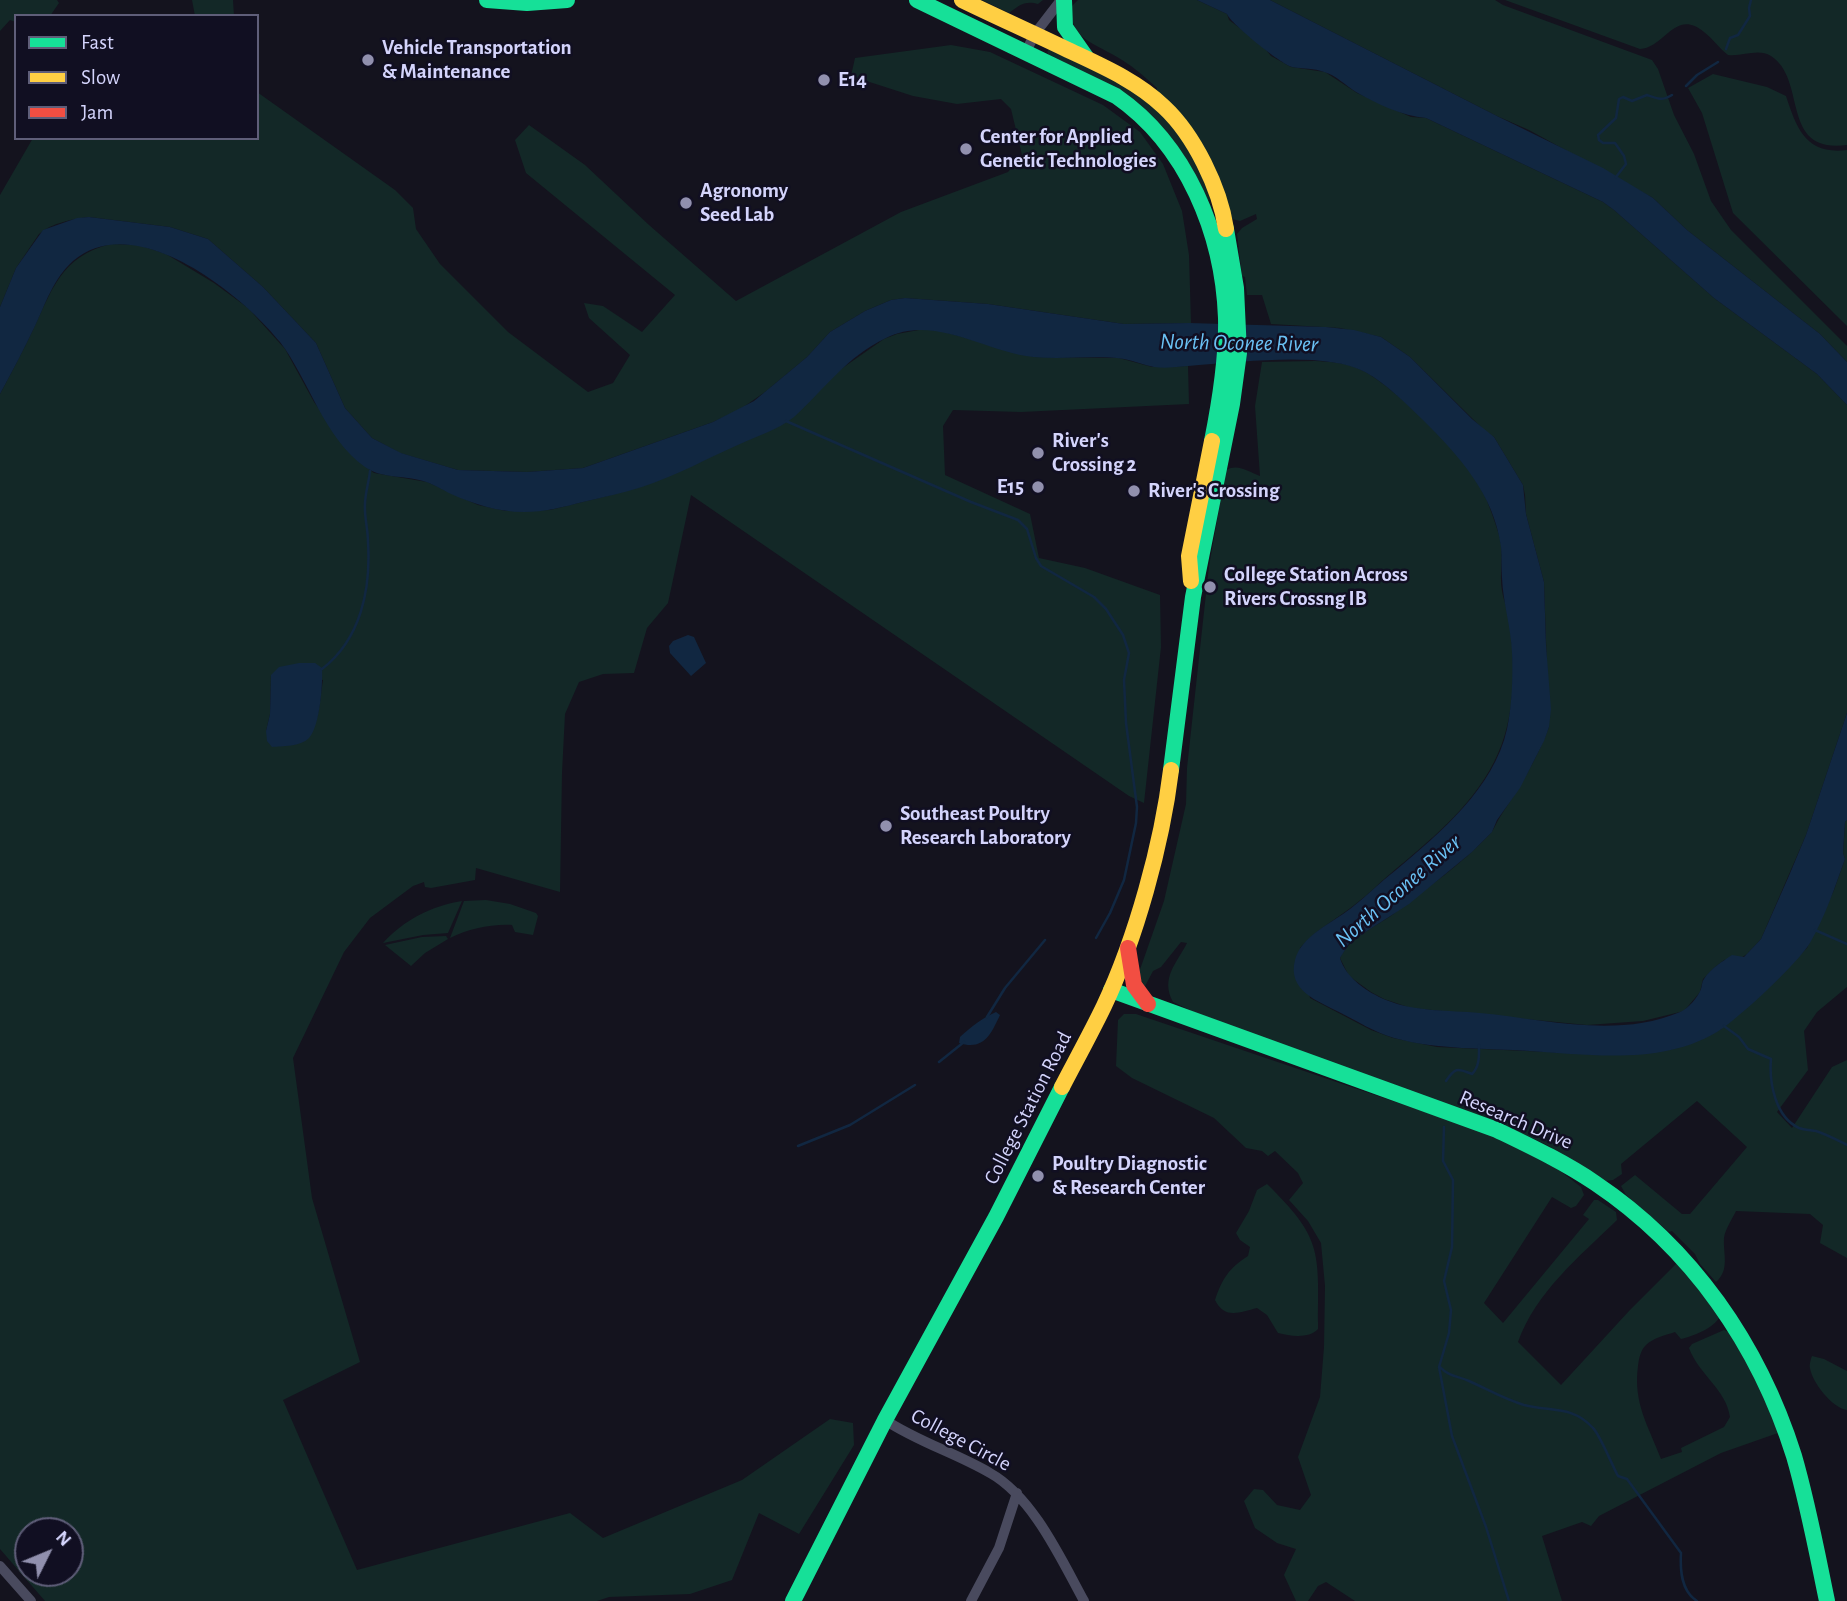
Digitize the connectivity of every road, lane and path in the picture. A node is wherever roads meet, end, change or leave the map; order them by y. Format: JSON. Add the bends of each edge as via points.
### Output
{"nodes":[{"id":1,"x":487,"y":0,"type":"edge"},
{"id":2,"x":567,"y":0,"type":"edge"},
{"id":3,"x":918,"y":0,"type":"edge"},
{"id":4,"x":962,"y":0,"type":"edge"},
{"id":5,"x":1063,"y":0,"type":"edge"},
{"id":6,"x":1034,"y":35,"type":"junction"},
{"id":7,"x":1026,"y":52,"type":"junction"},
{"id":8,"x":1087,"y":59,"type":"junction"},
{"id":9,"x":1230,"y":288,"type":"junction"},
{"id":10,"x":1128,"y":946,"type":"junction"},
{"id":11,"x":1111,"y":990,"type":"junction"},
{"id":12,"x":1147,"y":1004,"type":"junction"},
{"id":13,"x":885,"y":1420,"type":"junction"},
{"id":14,"x":1017,"y":1493,"type":"junction"},
{"id":15,"x":0,"y":1566,"type":"edge"},
{"id":16,"x":31,"y":1601,"type":"edge"},
{"id":17,"x":793,"y":1601,"type":"edge"},
{"id":18,"x":971,"y":1601,"type":"edge"},
{"id":19,"x":1084,"y":1601,"type":"edge"},
{"id":20,"x":1827,"y":1601,"type":"edge"}],
"edges":[{"from":1,"to":2,"type":"main road","via":[[527,4]]},
{"from":3,"to":7,"type":"main road","name":"College Station Road"},
{"from":4,"to":6,"type":"main road","name":"College Station Road"},
{"from":5,"to":6,"type":"street"},
{"from":5,"to":8,"type":"main road","via":[[1066,30]]},
{"from":6,"to":7,"type":"street"},
{"from":6,"to":8,"type":"main road","name":"College Station Road"},
{"from":7,"to":9,"type":"main road","name":"College Station Road","via":[[1116,96],[1163,135],[1187,171]]},
{"from":8,"to":9,"type":"main road","name":"College Station Road","via":[[1147,92],[1166,108],[1193,144],[1224,214]]},
{"from":9,"to":10,"type":"main road","name":"College Station Road","via":[[1225,404],[1189,556],[1193,597],[1166,810]]},
{"from":10,"to":11,"type":"main road","name":"College Station Road"},
{"from":10,"to":12,"type":"main road","via":[[1134,985]]},
{"from":11,"to":12,"type":"main road","name":"Research Drive"},
{"from":11,"to":13,"type":"main road","name":"College Station Road","via":[[996,1217]]},
{"from":12,"to":20,"type":"main road","name":"Research Drive","via":[[1497,1130],[1552,1155],[1636,1211],[1711,1290],[1757,1364],[1799,1472]]},
{"from":13,"to":14,"type":"street","name":"College Circle","via":[[991,1473]]},
{"from":13,"to":17,"type":"main road","name":"College Station Road"},
{"from":14,"to":18,"type":"street","via":[[999,1548]]},
{"from":14,"to":19,"type":"street","name":"College Circle"},
{"from":15,"to":16,"type":"street"}]}
